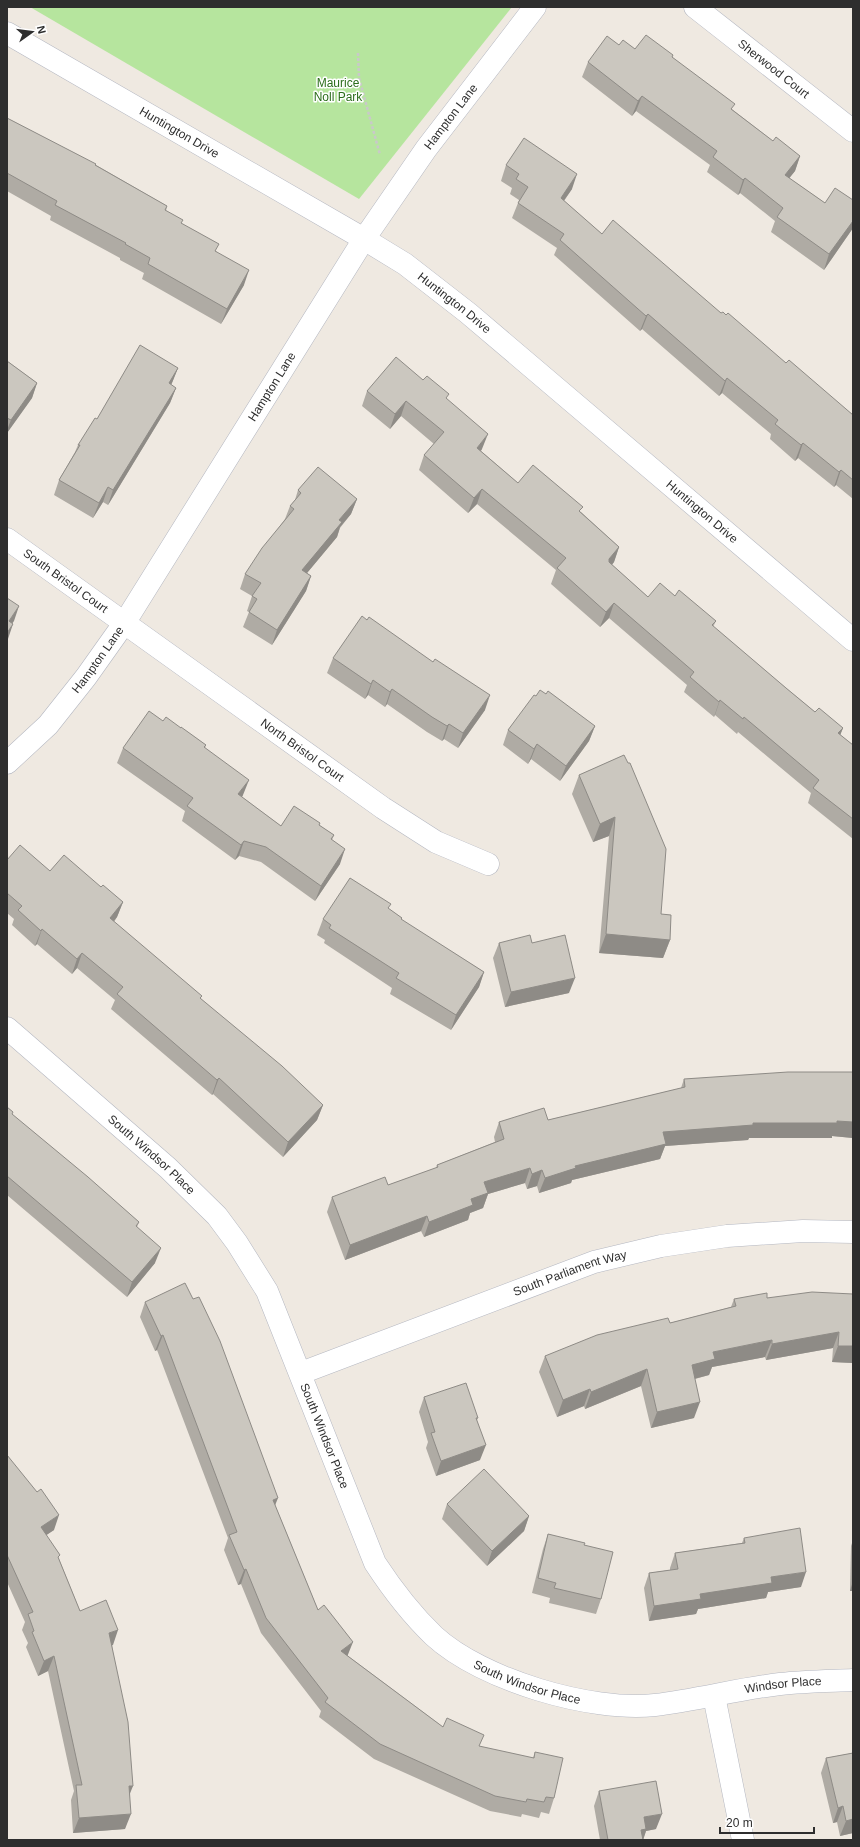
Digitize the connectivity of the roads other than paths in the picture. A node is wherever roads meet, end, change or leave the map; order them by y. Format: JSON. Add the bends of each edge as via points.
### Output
{"nodes":[{"id":1,"x":535,"y":7,"type":"edge"},
{"id":2,"x":695,"y":7,"type":"edge"},
{"id":3,"x":7,"y":33,"type":"edge"},
{"id":4,"x":853,"y":131,"type":"edge"},
{"id":5,"x":364,"y":239,"type":"junction"},
{"id":6,"x":7,"y":539,"type":"edge"},
{"id":7,"x":125,"y":622,"type":"junction"},
{"id":8,"x":853,"y":640,"type":"edge"},
{"id":9,"x":7,"y":763,"type":"edge"},
{"id":10,"x":488,"y":864,"type":"dead end"},
{"id":11,"x":7,"y":1028,"type":"edge"},
{"id":12,"x":853,"y":1232,"type":"edge"},
{"id":13,"x":300,"y":1373,"type":"junction"},
{"id":14,"x":853,"y":1680,"type":"edge"},
{"id":15,"x":714,"y":1696,"type":"junction"},
{"id":16,"x":743,"y":1840,"type":"edge"}],
"edges":[{"from":1,"to":5,"type":"street","name":"Hampton Lane","via":[[426,149]]},
{"from":2,"to":4,"type":"street","name":"Sherwood Court"},
{"from":3,"to":5,"type":"street","name":"Huntington Drive"},
{"from":5,"to":7,"type":"street","name":"Hampton Lane"},
{"from":5,"to":8,"type":"street","name":"Huntington Drive","via":[[405,264],[468,313]]},
{"from":6,"to":7,"type":"street","name":"South Bristol Court"},
{"from":7,"to":9,"type":"street","name":"Hampton Lane","via":[[48,725]]},
{"from":7,"to":10,"type":"street","name":"North Bristol Court","via":[[383,808],[436,842]]},
{"from":11,"to":13,"type":"street","name":"South Windsor Place","via":[[168,1168],[217,1216],[238,1243],[267,1291]]},
{"from":12,"to":13,"type":"street","name":"South Parliament Way","via":[[803,1231],[727,1236],[661,1246],[594,1262]]},
{"from":13,"to":15,"type":"street","name":"South Windsor Place","via":[[375,1563],[398,1598],[435,1636],[456,1652],[499,1675],[560,1696],[623,1706],[654,1705]]},
{"from":14,"to":15,"type":"street","name":"Windsor Place","via":[[780,1684]]},
{"from":15,"to":16,"type":"street"}]}
